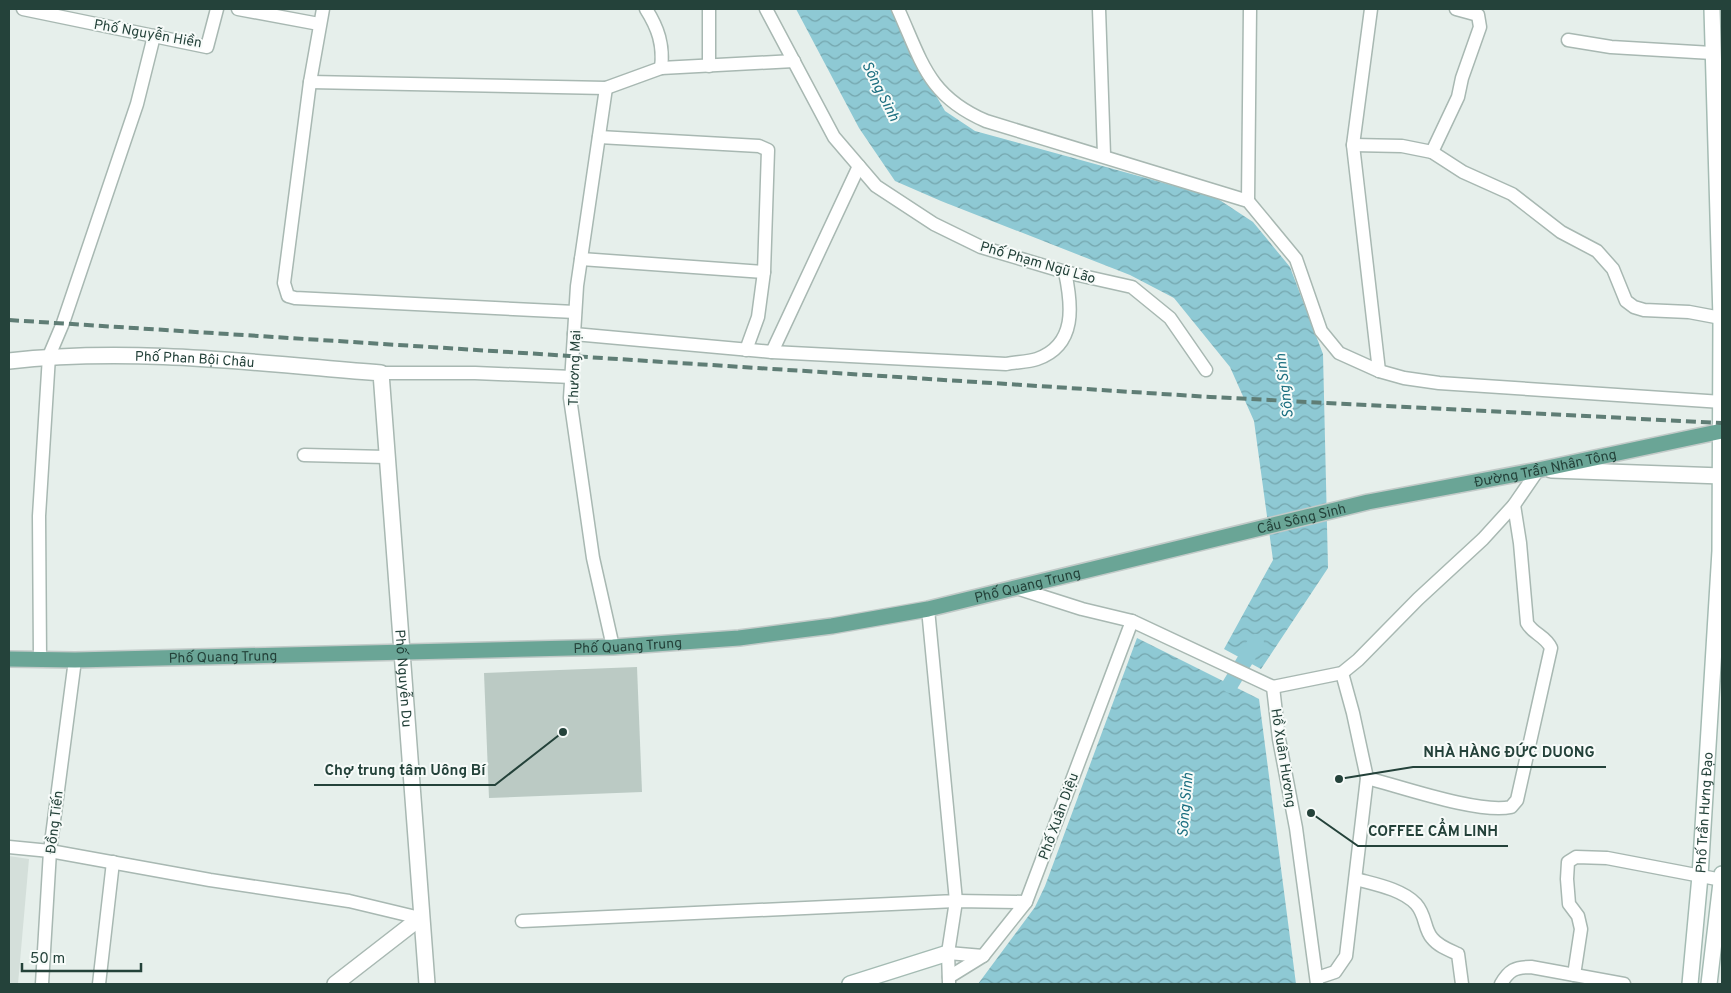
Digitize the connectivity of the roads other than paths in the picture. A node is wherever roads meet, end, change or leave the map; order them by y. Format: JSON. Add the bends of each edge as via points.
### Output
{"nodes":[{"id":1,"x":23,"y":9,"type":"edge"},
{"id":2,"x":217,"y":9,"type":"edge"},
{"id":3,"x":238,"y":9,"type":"edge"},
{"id":4,"x":323,"y":9,"type":"edge"},
{"id":5,"x":646,"y":9,"type":"edge"},
{"id":6,"x":710,"y":9,"type":"edge"},
{"id":7,"x":766,"y":9,"type":"edge"},
{"id":8,"x":898,"y":9,"type":"edge"},
{"id":9,"x":1099,"y":9,"type":"edge"},
{"id":10,"x":1250,"y":9,"type":"edge"},
{"id":11,"x":1371,"y":9,"type":"edge"},
{"id":12,"x":1456,"y":9,"type":"edge"},
{"id":13,"x":1712,"y":9,"type":"edge"},
{"id":14,"x":319,"y":24,"type":"junction"},
{"id":15,"x":154,"y":36,"type":"junction"},
{"id":16,"x":1568,"y":40,"type":"dead end"},
{"id":17,"x":1712,"y":53,"type":"junction"},
{"id":18,"x":794,"y":61,"type":"junction"},
{"id":19,"x":709,"y":66,"type":"junction"},
{"id":20,"x":661,"y":68,"type":"junction"},
{"id":21,"x":310,"y":82,"type":"junction"},
{"id":22,"x":606,"y":88,"type":"junction"},
{"id":23,"x":599,"y":137,"type":"junction"},
{"id":24,"x":1353,"y":145,"type":"junction"},
{"id":25,"x":1432,"y":152,"type":"junction"},
{"id":26,"x":1104,"y":155,"type":"junction"},
{"id":27,"x":858,"y":166,"type":"junction"},
{"id":28,"x":1248,"y":201,"type":"junction"},
{"id":29,"x":581,"y":259,"type":"junction"},
{"id":30,"x":764,"y":272,"type":"junction"},
{"id":31,"x":1065,"y":272,"type":"junction"},
{"id":32,"x":576,"y":312,"type":"junction"},
{"id":33,"x":1721,"y":318,"type":"junction"},
{"id":34,"x":574,"y":334,"type":"junction"},
{"id":35,"x":746,"y":350,"type":"junction"},
{"id":36,"x":772,"y":352,"type":"junction"},
{"id":37,"x":49,"y":356,"type":"junction"},
{"id":38,"x":9,"y":361,"type":"edge"},
{"id":39,"x":1206,"y":370,"type":"dead end"},
{"id":40,"x":1379,"y":370,"type":"junction"},
{"id":41,"x":380,"y":373,"type":"junction"},
{"id":42,"x":572,"y":378,"type":"junction"},
{"id":43,"x":1721,"y":402,"type":"edge"},
{"id":44,"x":1722,"y":431,"type":"edge"},
{"id":45,"x":304,"y":455,"type":"dead end"},
{"id":46,"x":386,"y":457,"type":"junction"},
{"id":47,"x":1538,"y":470,"type":"junction"},
{"id":48,"x":1722,"y":476,"type":"edge"},
{"id":49,"x":1368,"y":502,"type":"joint"},
{"id":50,"x":1514,"y":505,"type":"junction"},
{"id":51,"x":1234,"y":534,"type":"joint"},
{"id":52,"x":1012,"y":587,"type":"junction"},
{"id":53,"x":928,"y":609,"type":"junction"},
{"id":54,"x":1132,"y":622,"type":"junction"},
{"id":55,"x":613,"y":647,"type":"junction"},
{"id":56,"x":400,"y":653,"type":"junction"},
{"id":57,"x":9,"y":659,"type":"edge"},
{"id":58,"x":40,"y":659,"type":"junction"},
{"id":59,"x":75,"y":660,"type":"junction"},
{"id":60,"x":1342,"y":674,"type":"junction"},
{"id":61,"x":1273,"y":687,"type":"junction"},
{"id":62,"x":1367,"y":778,"type":"junction"},
{"id":63,"x":9,"y":847,"type":"edge"},
{"id":64,"x":50,"y":851,"type":"junction"},
{"id":65,"x":113,"y":862,"type":"junction"},
{"id":66,"x":1722,"y":874,"type":"edge"},
{"id":67,"x":1700,"y":876,"type":"junction"},
{"id":68,"x":1356,"y":878,"type":"junction"},
{"id":69,"x":1722,"y":880,"type":"edge"},
{"id":70,"x":956,"y":901,"type":"junction"},
{"id":71,"x":1026,"y":902,"type":"junction"},
{"id":72,"x":420,"y":918,"type":"junction"},
{"id":73,"x":522,"y":921,"type":"dead end"},
{"id":74,"x":948,"y":953,"type":"junction"},
{"id":75,"x":983,"y":956,"type":"junction"},
{"id":76,"x":1574,"y":975,"type":"junction"},
{"id":77,"x":949,"y":981,"type":"edge"},
{"id":78,"x":1317,"y":981,"type":"edge"},
{"id":79,"x":42,"y":984,"type":"edge"},
{"id":80,"x":99,"y":984,"type":"edge"},
{"id":81,"x":335,"y":984,"type":"edge"},
{"id":82,"x":427,"y":984,"type":"edge"},
{"id":83,"x":850,"y":984,"type":"edge"},
{"id":84,"x":1462,"y":984,"type":"edge"},
{"id":85,"x":1501,"y":984,"type":"edge"},
{"id":86,"x":1624,"y":984,"type":"edge"},
{"id":87,"x":1690,"y":984,"type":"edge"},
{"id":88,"x":1709,"y":984,"type":"edge"}],
"edges":[{"from":1,"to":15,"type":"street","name":"Phố Nguyễn Hiền"},
{"from":2,"to":15,"type":"street","name":"Phố Nguyễn Hiền","via":[[207,47]]},
{"from":3,"to":14,"type":"street"},
{"from":4,"to":14,"type":"street"},
{"from":5,"to":20,"type":"street","via":[[661,38]]},
{"from":6,"to":19,"type":"street"},
{"from":7,"to":18,"type":"street","name":"Phố Phạm Ngũ Lão"},
{"from":8,"to":26,"type":"street","via":[[925,71],[947,99],[986,121]]},
{"from":9,"to":26,"type":"street"},
{"from":10,"to":28,"type":"street"},
{"from":11,"to":24,"type":"street"},
{"from":12,"to":25,"type":"street","via":[[1474,12],[1478,15],[1480,27],[1458,97]]},
{"from":13,"to":17,"type":"street","name":"Phố Trần Hưng Đạo"},
{"from":14,"to":21,"type":"street"},
{"from":15,"to":37,"type":"street","via":[[137,104]]},
{"from":16,"to":17,"type":"street","via":[[1611,47]]},
{"from":17,"to":33,"type":"street","name":"Phố Trần Hưng Đạo"},
{"from":18,"to":19,"type":"street"},
{"from":18,"to":27,"type":"street","name":"Phố Phạm Ngũ Lão","via":[[834,137]]},
{"from":19,"to":20,"type":"street"},
{"from":20,"to":22,"type":"street"},
{"from":21,"to":22,"type":"street"},
{"from":21,"to":32,"type":"street","via":[[284,283],[288,296]]},
{"from":22,"to":23,"type":"street","name":"Thương Mại"},
{"from":23,"to":29,"type":"street","name":"Thương Mại"},
{"from":23,"to":30,"type":"street","via":[[764,147],[768,155]]},
{"from":24,"to":25,"type":"street","via":[[1402,146]]},
{"from":24,"to":40,"type":"street"},
{"from":25,"to":33,"type":"street","via":[[1463,172],[1512,194],[1561,232],[1597,252],[1613,269],[1626,301],[1634,307]]},
{"from":26,"to":28,"type":"street"},
{"from":27,"to":31,"type":"street","name":"Phố Phạm Ngũ Lão","via":[[876,186],[934,224],[981,246]]},
{"from":27,"to":36,"type":"street"},
{"from":28,"to":40,"type":"street","via":[[1296,259],[1329,343],[1339,353]]},
{"from":29,"to":30,"type":"street"},
{"from":29,"to":32,"type":"street","name":"Thương Mại"},
{"from":30,"to":35,"type":"street","via":[[758,317]]},
{"from":31,"to":36,"type":"street","via":[[1072,302],[1069,325],[1058,346],[1038,359],[1006,364]]},
{"from":31,"to":39,"type":"street","name":"Phố Phạm Ngũ Lão","via":[[1132,287],[1170,318]]},
{"from":32,"to":34,"type":"street","name":"Thương Mại"},
{"from":33,"to":43,"type":"street","name":"Phố Trần Hưng Đạo"},
{"from":34,"to":35,"type":"street"},
{"from":34,"to":42,"type":"street","name":"Thương Mại"},
{"from":35,"to":36,"type":"street"},
{"from":37,"to":38,"type":"street","name":"Phố Phan Bội Châu"},
{"from":37,"to":41,"type":"street","name":"Phố Phan Bội Châu","via":[[161,355]]},
{"from":37,"to":58,"type":"street","via":[[39,516]]},
{"from":40,"to":43,"type":"street","via":[[1439,384]]},
{"from":41,"to":42,"type":"street"},
{"from":41,"to":46,"type":"street","name":"Phố Nguyễn Du"},
{"from":42,"to":55,"type":"street","name":"Thương Mại","via":[[570,398],[593,558]]},
{"from":43,"to":44,"type":"street","name":"Phố Trần Hưng Đạo"},
{"from":44,"to":47,"type":"main road","name":"Đường Trần Nhân Tông"},
{"from":44,"to":48,"type":"street","name":"Phố Trần Hưng Đạo"},
{"from":45,"to":46,"type":"street"},
{"from":46,"to":56,"type":"street","name":"Phố Nguyễn Du"},
{"from":47,"to":48,"type":"street"},
{"from":47,"to":49,"type":"main road","name":"Đường Trần Nhân Tông"},
{"from":47,"to":50,"type":"street"},
{"from":48,"to":67,"type":"street","name":"Phố Trần Hưng Đạo"},
{"from":49,"to":51,"type":"main road","name":"Cầu Sông Sinh"},
{"from":50,"to":60,"type":"street","via":[[1483,540]]},
{"from":50,"to":62,"type":"street","via":[[1527,623],[1531,630],[1548,641],[1551,648],[1517,800],[1511,807],[1499,808],[1456,801]]},
{"from":51,"to":52,"type":"main road","name":"Phố Quang Trung"},
{"from":52,"to":53,"type":"main road","name":"Phố Quang Trung"},
{"from":52,"to":54,"type":"street"},
{"from":53,"to":55,"type":"main road","name":"Phố Quang Trung","via":[[832,626]]},
{"from":53,"to":70,"type":"street"},
{"from":54,"to":61,"type":"street"},
{"from":54,"to":71,"type":"street","name":"Phố Xuân Diệu"},
{"from":55,"to":56,"type":"main road","name":"Phố Quang Trung"},
{"from":56,"to":59,"type":"main road","name":"Phố Quang Trung"},
{"from":56,"to":72,"type":"street","name":"Phố Nguyễn Du"},
{"from":57,"to":58,"type":"main road","name":"Phố Quang Trung"},
{"from":58,"to":59,"type":"main road","name":"Phố Quang Trung"},
{"from":59,"to":64,"type":"street","name":"Đồng Tiến"},
{"from":60,"to":61,"type":"street"},
{"from":60,"to":62,"type":"street"},
{"from":61,"to":78,"type":"street","name":"Hồ Xuân Hương"},
{"from":62,"to":68,"type":"street"},
{"from":63,"to":64,"type":"street"},
{"from":64,"to":65,"type":"street"},
{"from":64,"to":79,"type":"street","name":"Đồng Tiến"},
{"from":65,"to":72,"type":"street","via":[[349,901]]},
{"from":65,"to":80,"type":"street"},
{"from":66,"to":69,"type":"street","name":"Phố Trần Hưng Đạo"},
{"from":67,"to":69,"type":"street"},
{"from":67,"to":76,"type":"street","via":[[1607,858],[1576,857],[1568,862],[1569,904],[1578,916],[1581,930]]},
{"from":67,"to":87,"type":"street","name":"Phố Trần Hưng Đạo"},
{"from":68,"to":78,"type":"street","via":[[1346,956],[1335,972]]},
{"from":68,"to":84,"type":"street","via":[[1415,902],[1424,914],[1430,937],[1441,947],[1458,954]]},
{"from":69,"to":88,"type":"street","name":"Phố Trần Hưng Đạo"},
{"from":70,"to":71,"type":"street"},
{"from":70,"to":73,"type":"street"},
{"from":70,"to":74,"type":"street"},
{"from":71,"to":75,"type":"street","name":"Phố Xuân Diệu"},
{"from":72,"to":81,"type":"street"},
{"from":72,"to":82,"type":"street","name":"Phố Nguyễn Du"},
{"from":74,"to":75,"type":"street"},
{"from":74,"to":77,"type":"street"},
{"from":74,"to":83,"type":"street"},
{"from":75,"to":77,"type":"street","name":"Phố Xuân Diệu"},
{"from":76,"to":85,"type":"street","via":[[1516,968]]},
{"from":76,"to":86,"type":"street"}]}
